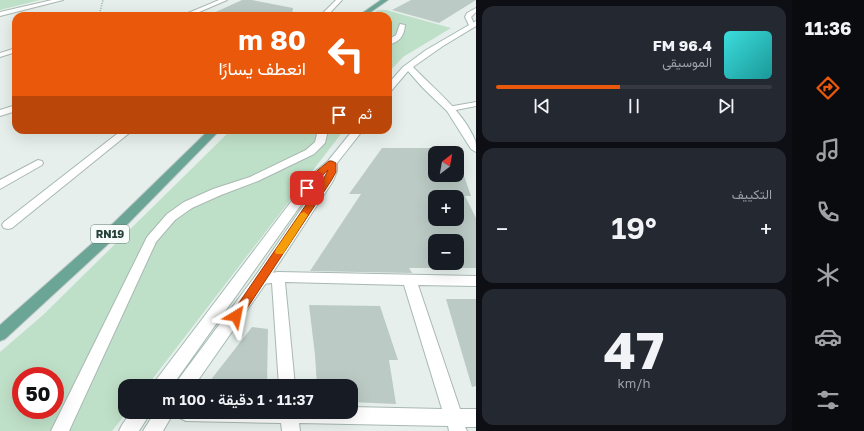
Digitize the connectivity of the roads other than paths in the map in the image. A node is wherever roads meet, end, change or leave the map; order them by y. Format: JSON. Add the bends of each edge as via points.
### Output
{"nodes":[{"id":1,"x":60,"y":0,"type":"edge"},
{"id":2,"x":224,"y":0,"type":"edge"},
{"id":3,"x":339,"y":0,"type":"edge"},
{"id":4,"x":386,"y":0,"type":"edge"},
{"id":5,"x":476,"y":10,"type":"edge"},
{"id":6,"x":194,"y":12,"type":"edge"},
{"id":7,"x":327,"y":12,"type":"edge"},
{"id":8,"x":367,"y":12,"type":"edge"},
{"id":9,"x":0,"y":14,"type":"edge"},
{"id":10,"x":402,"y":25,"type":"dead end"},
{"id":11,"x":474,"y":25,"type":"edge"},
{"id":12,"x":392,"y":41,"type":"edge"},
{"id":13,"x":12,"y":51,"type":"edge"},
{"id":14,"x":0,"y":55,"type":"edge"},
{"id":15,"x":409,"y":68,"type":"junction"},
{"id":16,"x":392,"y":85,"type":"edge"},
{"id":17,"x":476,"y":104,"type":"edge"},
{"id":18,"x":12,"y":109,"type":"edge"},
{"id":19,"x":451,"y":109,"type":"junction"},
{"id":20,"x":0,"y":113,"type":"edge"},
{"id":21,"x":123,"y":134,"type":"edge"},
{"id":22,"x":211,"y":134,"type":"edge"},
{"id":23,"x":322,"y":134,"type":"edge"},
{"id":24,"x":355,"y":134,"type":"edge"},
{"id":25,"x":476,"y":148,"type":"edge"},
{"id":26,"x":38,"y":163,"type":"dead end"},
{"id":27,"x":332,"y":163,"type":"junction"},
{"id":28,"x":0,"y":185,"type":"edge"},
{"id":29,"x":8,"y":224,"type":"dead end"},
{"id":30,"x":278,"y":277,"type":"junction"},
{"id":31,"x":262,"y":278,"type":"junction"},
{"id":32,"x":409,"y":279,"type":"junction"},
{"id":33,"x":476,"y":281,"type":"edge"},
{"id":34,"x":0,"y":334,"type":"edge"},
{"id":35,"x":167,"y":379,"type":"edge"},
{"id":36,"x":189,"y":379,"type":"edge"},
{"id":37,"x":286,"y":379,"type":"edge"},
{"id":38,"x":358,"y":418,"type":"edge"},
{"id":39,"x":476,"y":418,"type":"edge"},
{"id":40,"x":137,"y":419,"type":"edge"},
{"id":41,"x":160,"y":419,"type":"edge"},
{"id":42,"x":290,"y":419,"type":"edge"},
{"id":43,"x":456,"y":424,"type":"edge"},
{"id":44,"x":60,"y":431,"type":"edge"},
{"id":45,"x":128,"y":431,"type":"edge"},
{"id":46,"x":152,"y":431,"type":"edge"},
{"id":47,"x":291,"y":431,"type":"edge"}],
"edges":[{"from":1,"to":9,"type":"street"},
{"from":2,"to":6,"type":"street"},
{"from":3,"to":7,"type":"street"},
{"from":4,"to":8,"type":"main road"},
{"from":5,"to":11,"type":"lane","via":[[468,17]]},
{"from":10,"to":12,"type":"street","via":[[402,35]]},
{"from":11,"to":15,"type":"street","via":[[432,49]]},
{"from":13,"to":14,"type":"street"},
{"from":15,"to":16,"type":"street"},
{"from":15,"to":19,"type":"street"},
{"from":17,"to":19,"type":"lane"},
{"from":18,"to":20,"type":"street"},
{"from":19,"to":25,"type":"street"},
{"from":21,"to":29,"type":"street"},
{"from":22,"to":34,"type":"main road","number":"RN19","via":[[101,243]]},
{"from":23,"to":44,"type":"street","via":[[320,143],[310,152],[254,179],[188,205],[171,216],[151,240]]},
{"from":24,"to":27,"type":"street"},
{"from":26,"to":28,"type":"street"},
{"from":27,"to":31,"type":"street","via":[[332,172],[327,181]]},
{"from":27,"to":35,"type":"street","via":[[316,176]]},
{"from":30,"to":31,"type":"street"},
{"from":30,"to":32,"type":"street"},
{"from":30,"to":37,"type":"street"},
{"from":31,"to":36,"type":"street"},
{"from":32,"to":33,"type":"street"},
{"from":32,"to":43,"type":"street"},
{"from":38,"to":43,"type":"street"},
{"from":39,"to":43,"type":"street"},
{"from":40,"to":45,"type":"street"},
{"from":41,"to":46,"type":"street"},
{"from":42,"to":47,"type":"street"}]}
